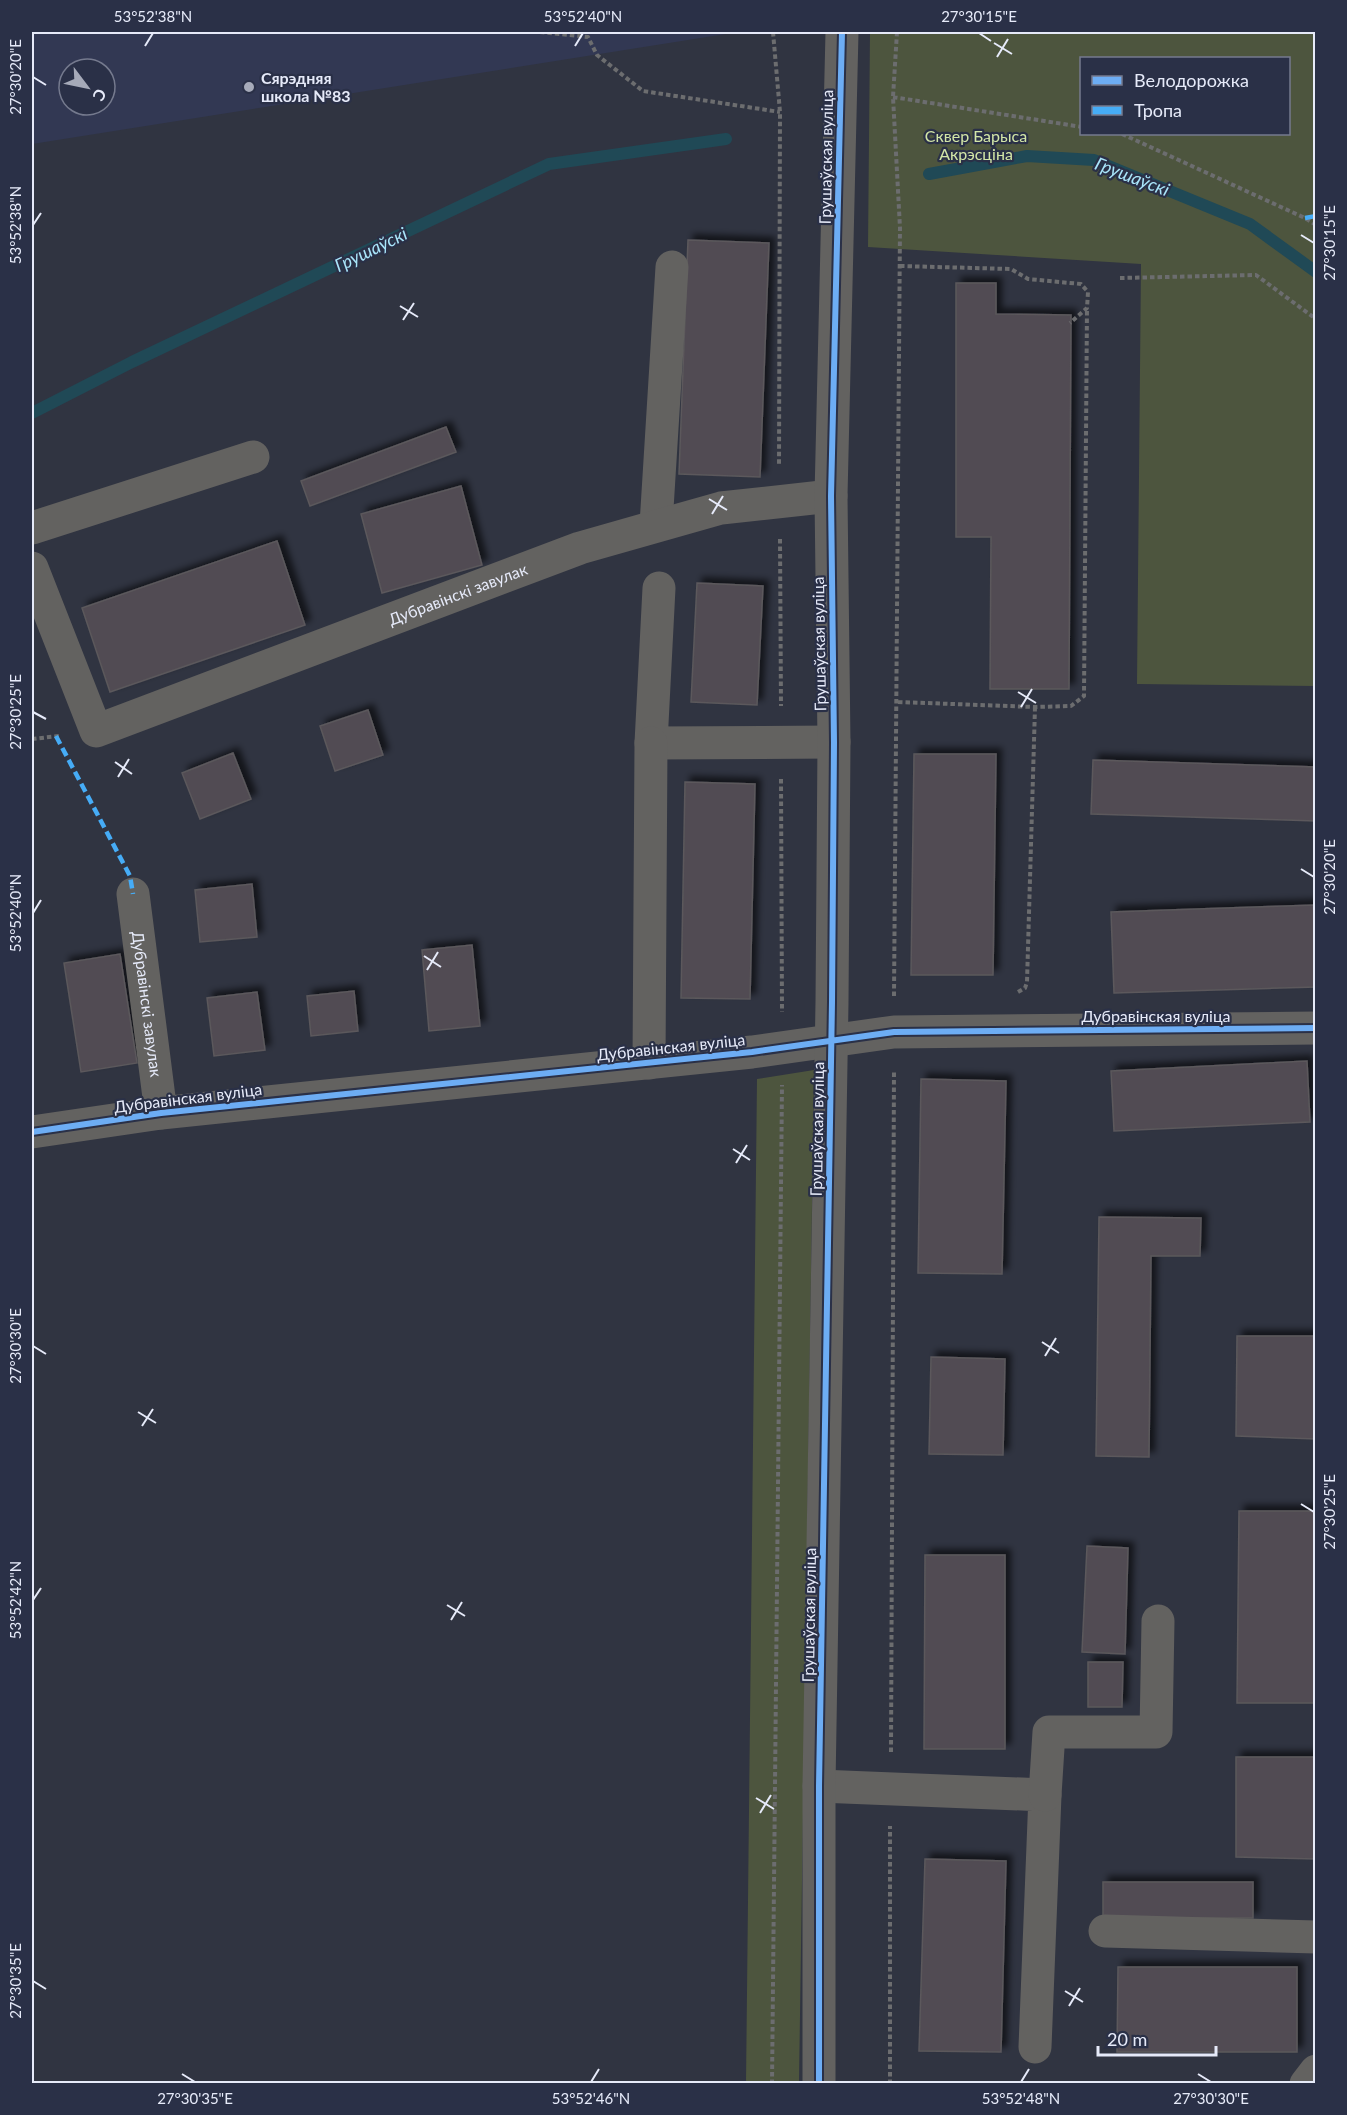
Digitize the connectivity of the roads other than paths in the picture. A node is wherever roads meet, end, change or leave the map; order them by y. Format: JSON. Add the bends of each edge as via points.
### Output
{"nodes":[{"id":1,"x":842,"y":32,"type":"edge"},
{"id":2,"x":672,"y":267,"type":"dead end"},
{"id":3,"x":253,"y":457,"type":"dead end"},
{"id":4,"x":831,"y":495,"type":"junction"},
{"id":5,"x":656,"y":525,"type":"junction"},
{"id":6,"x":32,"y":528,"type":"edge"},
{"id":7,"x":32,"y":568,"type":"edge"},
{"id":8,"x":659,"y":588,"type":"dead end"},
{"id":9,"x":834,"y":742,"type":"junction"},
{"id":10,"x":651,"y":743,"type":"junction"},
{"id":11,"x":133,"y":894,"type":"dead end"},
{"id":12,"x":1316,"y":1028,"type":"edge"},
{"id":13,"x":831,"y":1040,"type":"junction"},
{"id":14,"x":649,"y":1063,"type":"junction"},
{"id":15,"x":161,"y":1113,"type":"junction"},
{"id":16,"x":32,"y":1131,"type":"edge"},
{"id":17,"x":1158,"y":1621,"type":"dead end"},
{"id":18,"x":819,"y":1786,"type":"junction"},
{"id":19,"x":1046,"y":1796,"type":"junction"},
{"id":20,"x":1106,"y":1931,"type":"dead end"},
{"id":21,"x":1316,"y":1937,"type":"edge"},
{"id":22,"x":1035,"y":2048,"type":"dead end"},
{"id":23,"x":1316,"y":2071,"type":"edge"},
{"id":24,"x":819,"y":2084,"type":"edge"},
{"id":25,"x":1306,"y":2084,"type":"edge"}],
"edges":[{"from":1,"to":4,"type":"street","name":"Грушаўская вуліца"},
{"from":2,"to":5,"type":"street"},
{"from":3,"to":6,"type":"street"},
{"from":4,"to":5,"type":"street","name":"Дубравінскі завулак","via":[[722,508]]},
{"from":4,"to":9,"type":"street","name":"Грушаўская вуліца"},
{"from":5,"to":7,"type":"street","name":"Дубравінскі завулак","via":[[580,548],[96,731]]},
{"from":8,"to":10,"type":"street"},
{"from":9,"to":10,"type":"street"},
{"from":9,"to":13,"type":"street","name":"Грушаўская вуліца"},
{"from":10,"to":14,"type":"street"},
{"from":11,"to":15,"type":"street","name":"Дубравінскі завулак"},
{"from":12,"to":13,"type":"street","name":"Дубравінская вуліца","via":[[894,1032]]},
{"from":13,"to":14,"type":"street","name":"Дубравінская вуліца"},
{"from":13,"to":18,"type":"street","name":"Грушаўская вуліца"},
{"from":14,"to":15,"type":"street","name":"Дубравінская вуліца"},
{"from":15,"to":16,"type":"street","name":"Дубравінская вуліца"},
{"from":17,"to":19,"type":"street","via":[[1156,1732],[1049,1732]]},
{"from":18,"to":19,"type":"street"},
{"from":18,"to":24,"type":"street","name":"Грушаўская вуліца"},
{"from":19,"to":22,"type":"street"},
{"from":20,"to":21,"type":"street"},
{"from":23,"to":25,"type":"street"}]}
